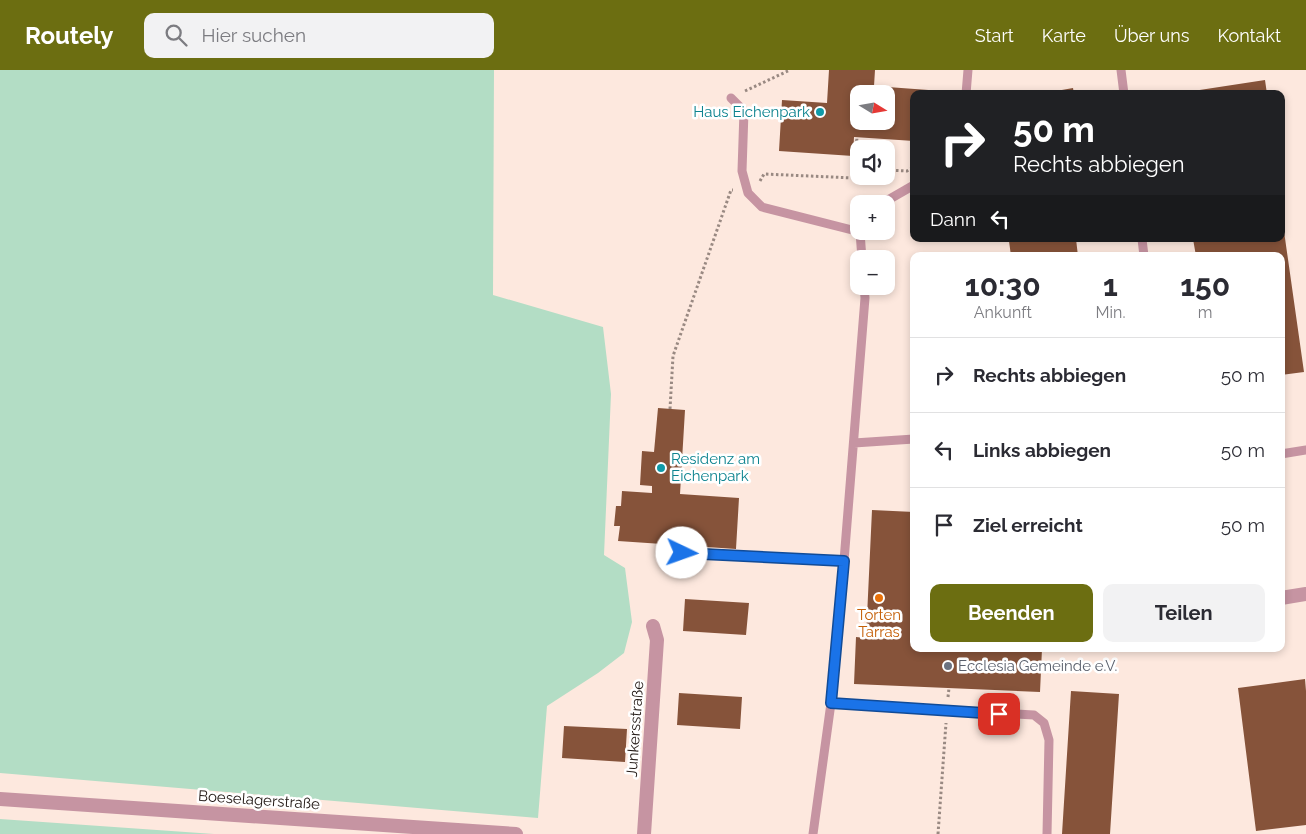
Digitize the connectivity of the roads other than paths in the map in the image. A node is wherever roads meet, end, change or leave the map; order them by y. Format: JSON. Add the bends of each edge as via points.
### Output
{"nodes":[{"id":1,"x":968,"y":70,"type":"edge"},
{"id":2,"x":1121,"y":70,"type":"edge"},
{"id":3,"x":966,"y":90,"type":"edge"},
{"id":4,"x":1124,"y":90,"type":"edge"},
{"id":5,"x":731,"y":98,"type":"road end"},
{"id":6,"x":910,"y":187,"type":"edge"},
{"id":7,"x":895,"y":196,"type":"edge"},
{"id":8,"x":850,"y":229,"type":"edge"},
{"id":9,"x":864,"y":295,"type":"edge"},
{"id":10,"x":910,"y":439,"type":"edge"},
{"id":11,"x":854,"y":443,"type":"junction"},
{"id":12,"x":1306,"y":450,"type":"edge"},
{"id":13,"x":1285,"y":453,"type":"edge"},
{"id":14,"x":682,"y":553,"type":"dead end"},
{"id":15,"x":844,"y":561,"type":"junction"},
{"id":16,"x":1306,"y":594,"type":"edge"},
{"id":17,"x":1285,"y":597,"type":"edge"},
{"id":18,"x":653,"y":626,"type":"dead end"},
{"id":19,"x":831,"y":703,"type":"junction"},
{"id":20,"x":0,"y":799,"type":"edge"},
{"id":21,"x":516,"y":834,"type":"edge"},
{"id":22,"x":644,"y":834,"type":"edge"},
{"id":23,"x":813,"y":834,"type":"edge"},
{"id":24,"x":1047,"y":834,"type":"edge"}],
"edges":[{"from":1,"to":3,"type":"lane"},
{"from":2,"to":4,"type":"lane"},
{"from":5,"to":8,"type":"lane","via":[[744,111],[742,171],[748,192],[762,207]]},
{"from":6,"to":7,"type":"lane"},
{"from":9,"to":11,"type":"lane"},
{"from":10,"to":11,"type":"lane"},
{"from":11,"to":15,"type":"lane"},
{"from":12,"to":13,"type":"lane"},
{"from":14,"to":15,"type":"lane"},
{"from":15,"to":19,"type":"lane"},
{"from":16,"to":17,"type":"street"},
{"from":18,"to":22,"type":"street","name":"Junkersstraße","via":[[657,640]]},
{"from":19,"to":23,"type":"lane"},
{"from":19,"to":24,"type":"lane","via":[[1034,716],[1044,722],[1049,740]]},
{"from":20,"to":21,"type":"street","name":"Boeselagerstraße"}]}
